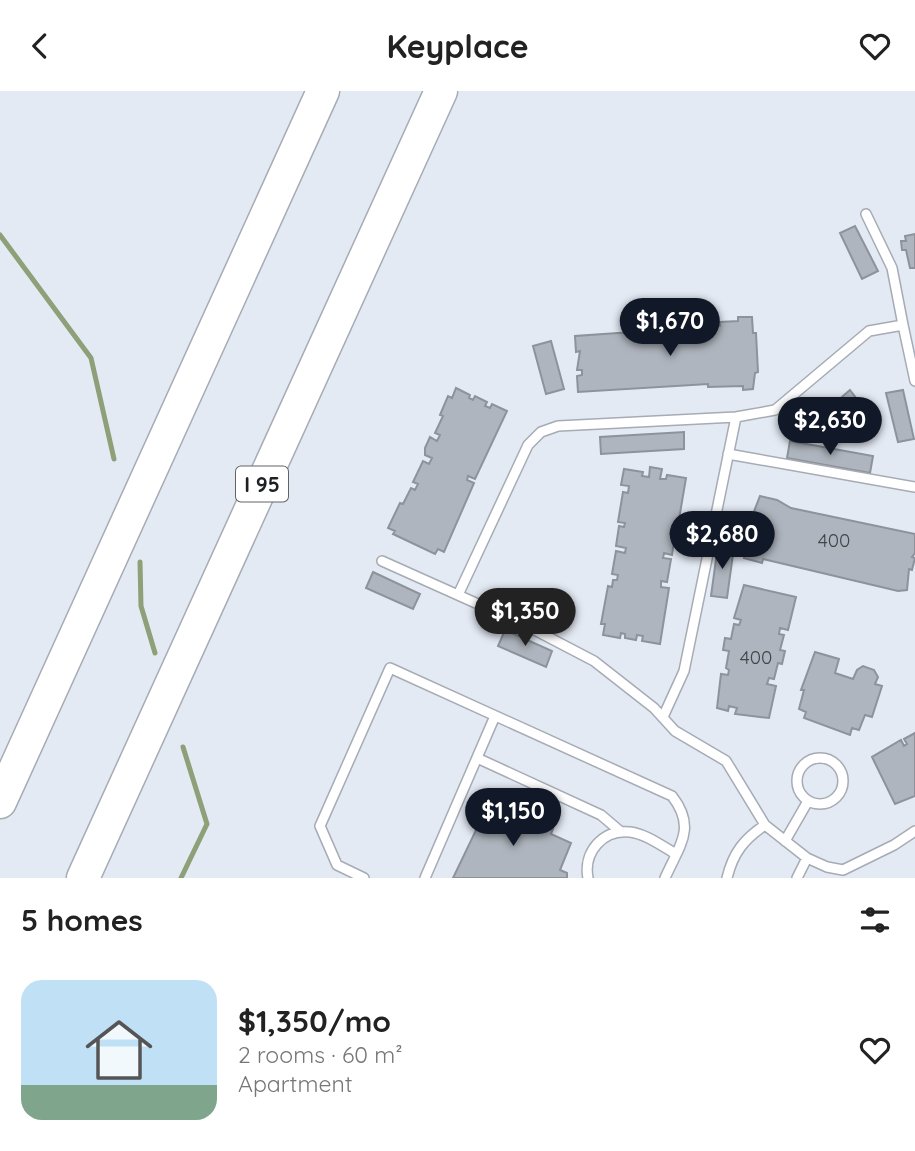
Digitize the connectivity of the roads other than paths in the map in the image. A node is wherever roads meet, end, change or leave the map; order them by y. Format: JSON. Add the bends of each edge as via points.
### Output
{"nodes":[{"id":1,"x":323,"y":91,"type":"edge"},
{"id":2,"x":441,"y":91,"type":"edge"},
{"id":3,"x":866,"y":214,"type":"dead end"},
{"id":4,"x":903,"y":325,"type":"junction"},
{"id":5,"x":915,"y":381,"type":"edge"},
{"id":6,"x":736,"y":417,"type":"junction"},
{"id":7,"x":728,"y":454,"type":"junction"},
{"id":8,"x":915,"y":487,"type":"edge"},
{"id":9,"x":382,"y":561,"type":"dead end"},
{"id":10,"x":458,"y":595,"type":"junction"},
{"id":11,"x":52,"y":688,"type":"junction"},
{"id":12,"x":495,"y":716,"type":"junction"},
{"id":13,"x":663,"y":717,"type":"junction"},
{"id":14,"x":477,"y":758,"type":"junction"},
{"id":15,"x":0,"y":759,"type":"edge"},
{"id":16,"x":808,"y":801,"type":"junction"},
{"id":17,"x":0,"y":802,"type":"edge"},
{"id":18,"x":765,"y":825,"type":"junction"},
{"id":19,"x":915,"y":831,"type":"edge"},
{"id":20,"x":621,"y":832,"type":"junction"},
{"id":21,"x":785,"y":841,"type":"junction"},
{"id":22,"x":676,"y":854,"type":"junction"},
{"id":23,"x":807,"y":858,"type":"junction"},
{"id":24,"x":86,"y":874,"type":"edge"},
{"id":25,"x":363,"y":878,"type":"edge"},
{"id":26,"x":425,"y":878,"type":"edge"},
{"id":27,"x":587,"y":878,"type":"edge"},
{"id":28,"x":665,"y":878,"type":"edge"},
{"id":29,"x":727,"y":878,"type":"edge"},
{"id":30,"x":797,"y":878,"type":"edge"}],
"edges":[{"from":1,"to":11,"type":"highway"},
{"from":2,"to":24,"type":"highway","number":"I 95"},
{"from":3,"to":4,"type":"lane","via":[[892,268]]},
{"from":4,"to":5,"type":"lane"},
{"from":4,"to":6,"type":"lane","via":[[869,331],[775,410]]},
{"from":6,"to":7,"type":"lane"},
{"from":6,"to":10,"type":"lane","via":[[558,426],[541,432],[528,445]]},
{"from":7,"to":8,"type":"lane"},
{"from":7,"to":13,"type":"lane","via":[[684,671]]},
{"from":9,"to":10,"type":"lane"},
{"from":10,"to":13,"type":"lane","via":[[594,661]]},
{"from":11,"to":15,"type":"highway"},
{"from":11,"to":17,"type":"highway"},
{"from":12,"to":14,"type":"lane"},
{"from":12,"to":22,"type":"lane","via":[[672,796],[684,812],[687,828]]},
{"from":12,"to":25,"type":"lane","via":[[390,668],[320,826],[337,865]]},
{"from":13,"to":18,"type":"lane","via":[[675,731],[726,761]]},
{"from":14,"to":20,"type":"lane","via":[[601,815]]},
{"from":14,"to":26,"type":"lane"},
{"from":16,"to":16,"type":"lane","via":[[822,804],[840,792],[841,771],[831,760],[810,759],[799,769],[798,790]]},
{"from":16,"to":21,"type":"lane"},
{"from":18,"to":21,"type":"lane"},
{"from":18,"to":29,"type":"lane","via":[[748,836],[736,852]]},
{"from":19,"to":23,"type":"lane","via":[[843,870]]},
{"from":20,"to":22,"type":"lane","via":[[641,835]]},
{"from":20,"to":27,"type":"lane","via":[[595,845],[587,863]]},
{"from":21,"to":23,"type":"lane"},
{"from":22,"to":28,"type":"lane"},
{"from":23,"to":30,"type":"lane"}]}
